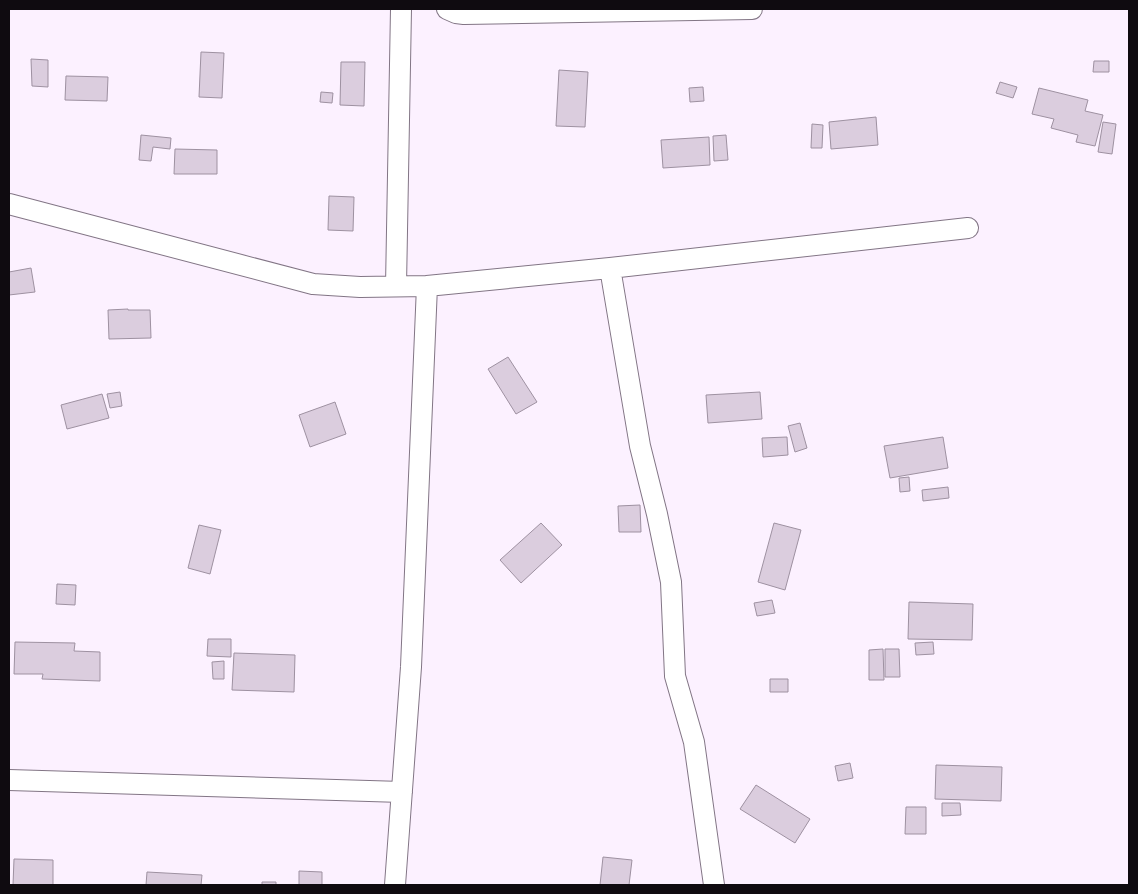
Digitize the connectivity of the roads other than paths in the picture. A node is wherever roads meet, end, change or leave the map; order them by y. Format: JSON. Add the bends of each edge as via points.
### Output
{"nodes":[{"id":1,"x":401,"y":9,"type":"edge"},
{"id":2,"x":447,"y":9,"type":"edge"},
{"id":3,"x":752,"y":9,"type":"edge"},
{"id":4,"x":9,"y":204,"type":"edge"},
{"id":5,"x":968,"y":228,"type":"dead end"},
{"id":6,"x":610,"y":268,"type":"junction"},
{"id":7,"x":396,"y":286,"type":"junction"},
{"id":8,"x":427,"y":286,"type":"junction"},
{"id":9,"x":9,"y":780,"type":"edge"},
{"id":10,"x":402,"y":792,"type":"junction"},
{"id":11,"x":395,"y":885,"type":"edge"},
{"id":12,"x":714,"y":885,"type":"edge"}],
"edges":[{"from":1,"to":7,"type":"street"},
{"from":2,"to":3,"type":"street","via":[[464,14]]},
{"from":4,"to":7,"type":"street","via":[[313,284]]},
{"from":5,"to":6,"type":"street"},
{"from":6,"to":8,"type":"street"},
{"from":6,"to":12,"type":"street","via":[[640,446],[671,582],[675,676],[694,742]]},
{"from":7,"to":8,"type":"street"},
{"from":8,"to":10,"type":"street","via":[[412,648]]},
{"from":9,"to":10,"type":"street"},
{"from":10,"to":11,"type":"street"}]}
